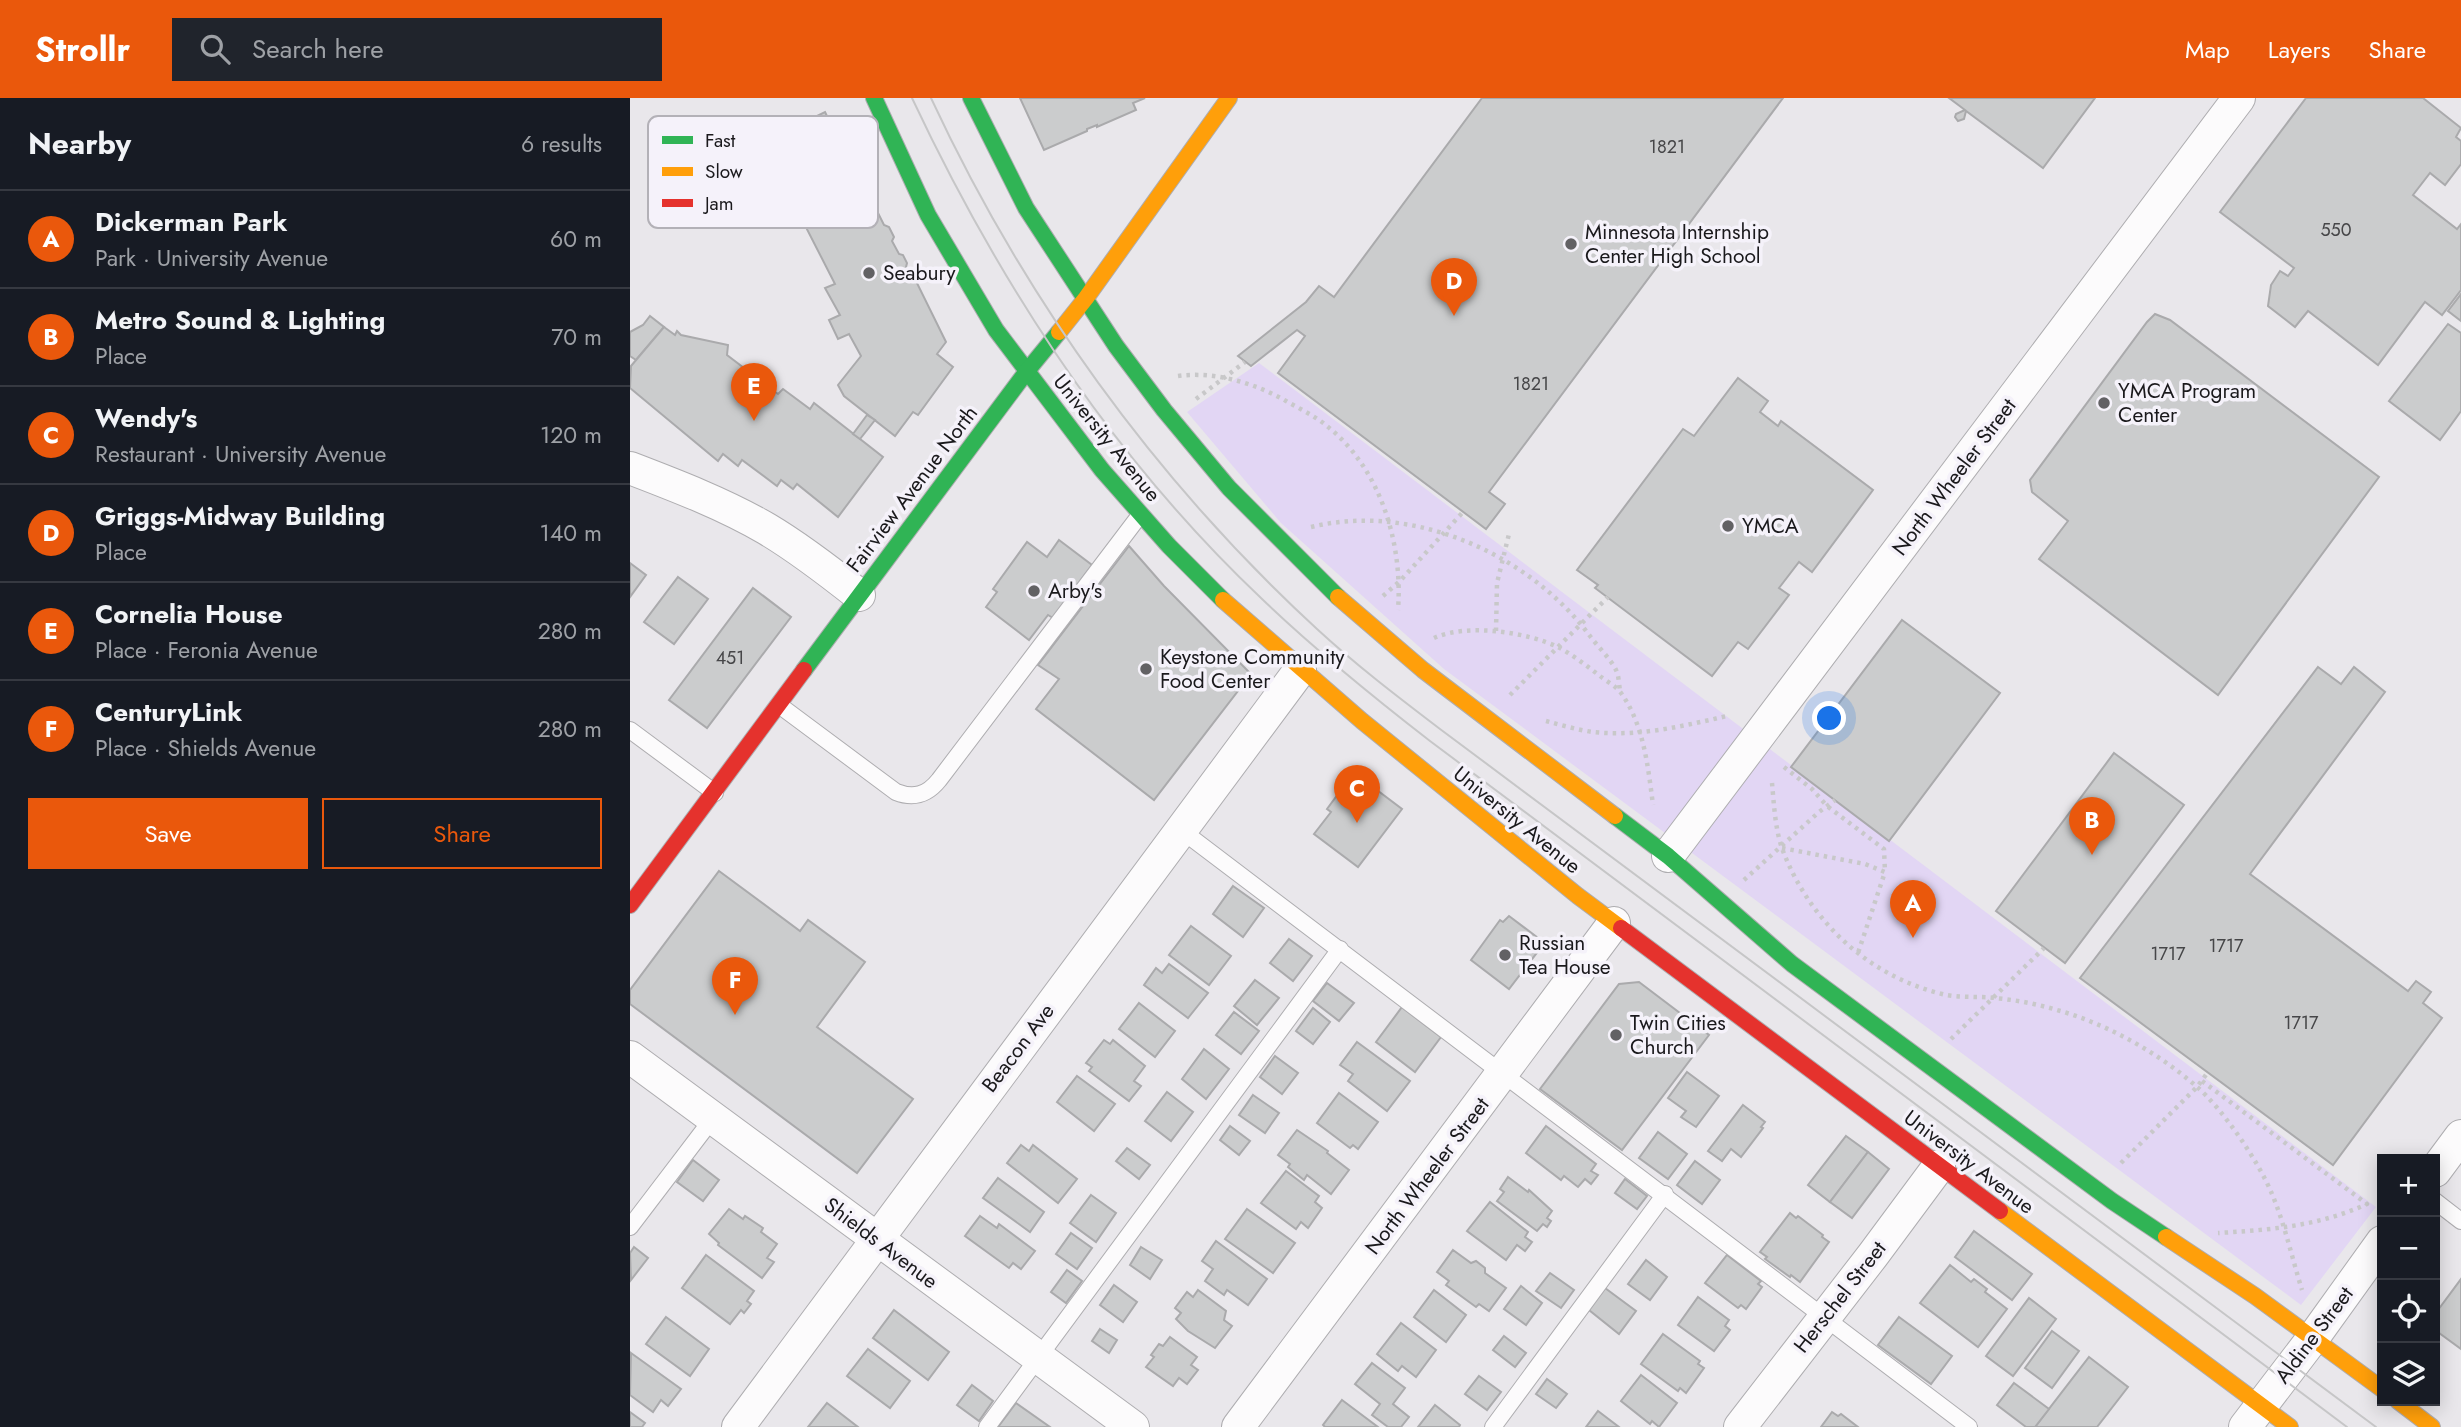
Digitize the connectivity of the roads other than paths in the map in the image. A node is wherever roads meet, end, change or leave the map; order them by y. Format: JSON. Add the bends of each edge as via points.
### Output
{"nodes":[{"id":1,"x":874,"y":98,"type":"edge"},
{"id":2,"x":971,"y":98,"type":"edge"},
{"id":3,"x":1229,"y":98,"type":"edge"},
{"id":4,"x":2239,"y":98,"type":"edge"},
{"id":5,"x":1086,"y":298,"type":"junction"},
{"id":6,"x":1027,"y":371,"type":"junction"},
{"id":7,"x":630,"y":468,"type":"edge"},
{"id":8,"x":1140,"y":514,"type":"junction"},
{"id":9,"x":859,"y":595,"type":"junction"},
{"id":10,"x":1300,"y":670,"type":"junction"},
{"id":11,"x":779,"y":705,"type":"junction"},
{"id":12,"x":630,"y":730,"type":"edge"},
{"id":13,"x":715,"y":793,"type":"junction"},
{"id":14,"x":1181,"y":830,"type":"junction"},
{"id":15,"x":1668,"y":856,"type":"junction"},
{"id":16,"x":630,"y":905,"type":"edge"},
{"id":17,"x":1614,"y":923,"type":"junction"},
{"id":18,"x":1340,"y":949,"type":"junction"},
{"id":19,"x":630,"y":1058,"type":"edge"},
{"id":20,"x":1504,"y":1073,"type":"junction"},
{"id":21,"x":713,"y":1118,"type":"junction"},
{"id":22,"x":2461,"y":1136,"type":"edge"},
{"id":23,"x":2440,"y":1164,"type":"edge"},
{"id":24,"x":1939,"y":1166,"type":"junction"},
{"id":25,"x":1665,"y":1194,"type":"junction"},
{"id":26,"x":2440,"y":1204,"type":"edge"},
{"id":27,"x":2461,"y":1221,"type":"edge"},
{"id":28,"x":630,"y":1227,"type":"edge"},
{"id":29,"x":876,"y":1239,"type":"junction"},
{"id":30,"x":2377,"y":1249,"type":"edge"},
{"id":31,"x":1824,"y":1318,"type":"junction"},
{"id":32,"x":2313,"y":1338,"type":"junction"},
{"id":33,"x":1038,"y":1359,"type":"junction"},
{"id":34,"x":2377,"y":1385,"type":"edge"},
{"id":35,"x":2405,"y":1406,"type":"edge"},
{"id":36,"x":2253,"y":1416,"type":"edge"},
{"id":37,"x":738,"y":1427,"type":"edge"},
{"id":38,"x":987,"y":1427,"type":"edge"},
{"id":39,"x":1133,"y":1427,"type":"edge"},
{"id":40,"x":1238,"y":1427,"type":"edge"},
{"id":41,"x":1493,"y":1427,"type":"edge"},
{"id":42,"x":1740,"y":1427,"type":"edge"},
{"id":43,"x":1969,"y":1427,"type":"edge"},
{"id":44,"x":2290,"y":1427,"type":"edge"},
{"id":45,"x":2432,"y":1427,"type":"edge"}],
"edges":[{"from":1,"to":6,"type":"main road","name":"University Avenue","via":[[944,243],[996,330]]},
{"from":2,"to":5,"type":"main road","via":[[1026,208]]},
{"from":3,"to":5,"type":"main road","name":"Fairview Avenue North"},
{"from":4,"to":15,"type":"street","name":"North Wheeler Street"},
{"from":5,"to":6,"type":"main road","name":"Fairview Avenue North"},
{"from":5,"to":15,"type":"main road","via":[[1116,346],[1205,460],[1303,564],[1423,670]]},
{"from":6,"to":8,"type":"main road","name":"University Avenue"},
{"from":6,"to":9,"type":"main road","name":"Fairview Avenue North"},
{"from":7,"to":9,"type":"street","via":[[713,501],[768,530]]},
{"from":8,"to":10,"type":"main road","name":"University Avenue","via":[[1200,579]]},
{"from":8,"to":11,"type":"lane","via":[[925,794],[895,792]]},
{"from":9,"to":11,"type":"main road","name":"Fairview Avenue North"},
{"from":10,"to":14,"type":"street","name":"Beacon Ave"},
{"from":10,"to":17,"type":"main road","name":"University Avenue"},
{"from":11,"to":13,"type":"main road","name":"Fairview Avenue North"},
{"from":12,"to":13,"type":"lane"},
{"from":13,"to":16,"type":"main road","name":"Fairview Avenue North"},
{"from":14,"to":18,"type":"lane"},
{"from":14,"to":29,"type":"street","name":"Beacon Ave"},
{"from":15,"to":32,"type":"main road","via":[[1792,964],[2112,1201]]},
{"from":17,"to":20,"type":"street","name":"North Wheeler Street"},
{"from":17,"to":24,"type":"main road","name":"University Avenue"},
{"from":18,"to":20,"type":"lane"},
{"from":18,"to":33,"type":"lane"},
{"from":19,"to":21,"type":"street","name":"Shields Avenue"},
{"from":20,"to":25,"type":"lane"},
{"from":20,"to":40,"type":"street","name":"North Wheeler Street"},
{"from":21,"to":28,"type":"lane"},
{"from":21,"to":29,"type":"street","name":"Shields Avenue"},
{"from":22,"to":23,"type":"street"},
{"from":24,"to":31,"type":"street","name":"Herschel Street"},
{"from":24,"to":36,"type":"main road","name":"University Avenue"},
{"from":25,"to":31,"type":"lane"},
{"from":25,"to":41,"type":"lane"},
{"from":26,"to":27,"type":"lane"},
{"from":29,"to":33,"type":"street","name":"Shields Avenue"},
{"from":29,"to":37,"type":"street","name":"Beacon Ave"},
{"from":30,"to":32,"type":"street","name":"Aldine Street"},
{"from":31,"to":42,"type":"street","name":"Herschel Street"},
{"from":31,"to":43,"type":"lane"},
{"from":32,"to":34,"type":"main road"},
{"from":32,"to":36,"type":"street","name":"Aldine Street"},
{"from":33,"to":38,"type":"lane"},
{"from":33,"to":39,"type":"street","name":"Shields Avenue"},
{"from":35,"to":45,"type":"main road"},
{"from":36,"to":44,"type":"main road","name":"University Avenue"}]}
